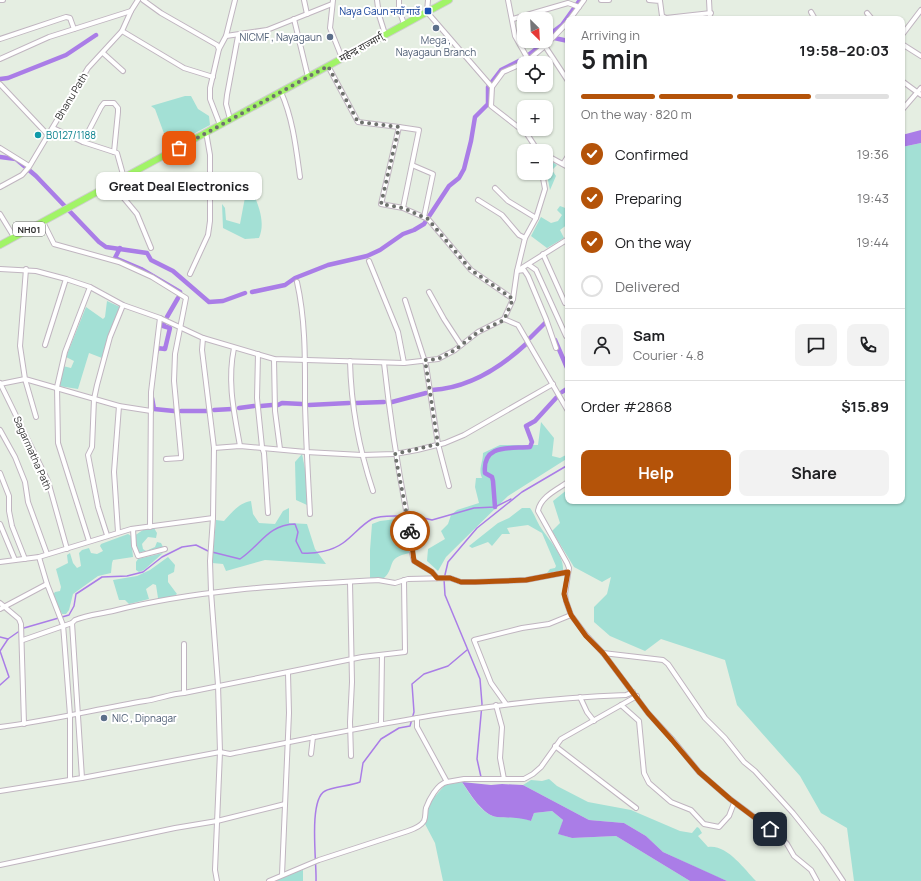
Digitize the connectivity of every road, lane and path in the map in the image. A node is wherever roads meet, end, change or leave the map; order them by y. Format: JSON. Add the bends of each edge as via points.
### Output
{"nodes":[{"id":1,"x":138,"y":0,"type":"edge"},
{"id":2,"x":143,"y":0,"type":"edge"},
{"id":3,"x":235,"y":0,"type":"edge"},
{"id":4,"x":304,"y":0,"type":"edge"},
{"id":5,"x":377,"y":0,"type":"edge"},
{"id":6,"x":399,"y":0,"type":"edge"},
{"id":7,"x":428,"y":0,"type":"edge"},
{"id":8,"x":449,"y":0,"type":"edge"},
{"id":9,"x":508,"y":0,"type":"edge"},
{"id":10,"x":584,"y":0,"type":"edge"},
{"id":11,"x":601,"y":0,"type":"edge"},
{"id":12,"x":609,"y":0,"type":"edge"},
{"id":13,"x":649,"y":0,"type":"edge"},
{"id":14,"x":709,"y":0,"type":"edge"},
{"id":15,"x":332,"y":2,"type":"edge"},
{"id":16,"x":579,"y":7,"type":"junction"},
{"id":17,"x":921,"y":10,"type":"edge"},
{"id":18,"x":131,"y":11,"type":"junction"},
{"id":19,"x":427,"y":12,"type":"junction"},
{"id":20,"x":811,"y":12,"type":"dead end"},
{"id":21,"x":711,"y":13,"type":"junction"},
{"id":22,"x":867,"y":13,"type":"dead end"},
{"id":23,"x":308,"y":14,"type":"junction"},
{"id":24,"x":572,"y":16,"type":"edge"},
{"id":25,"x":662,"y":16,"type":"edge"},
{"id":26,"x":684,"y":16,"type":"edge"},
{"id":27,"x":710,"y":16,"type":"edge"},
{"id":28,"x":813,"y":16,"type":"edge"},
{"id":29,"x":870,"y":16,"type":"edge"},
{"id":30,"x":513,"y":19,"type":"junction"},
{"id":31,"x":294,"y":20,"type":"junction"},
{"id":32,"x":404,"y":24,"type":"junction"},
{"id":33,"x":565,"y":25,"type":"edge"},
{"id":34,"x":74,"y":29,"type":"junction"},
{"id":35,"x":122,"y":31,"type":"junction"},
{"id":36,"x":905,"y":31,"type":"edge"},
{"id":37,"x":385,"y":34,"type":"junction"},
{"id":38,"x":226,"y":36,"type":"junction"},
{"id":39,"x":238,"y":36,"type":"junction"},
{"id":40,"x":553,"y":37,"type":"edge"},
{"id":41,"x":0,"y":40,"type":"edge"},
{"id":42,"x":905,"y":46,"type":"edge"},
{"id":43,"x":542,"y":48,"type":"edge"},
{"id":44,"x":546,"y":48,"type":"edge"},
{"id":45,"x":219,"y":50,"type":"junction"},
{"id":46,"x":103,"y":53,"type":"junction"},
{"id":47,"x":526,"y":56,"type":"edge"},
{"id":48,"x":532,"y":56,"type":"edge"},
{"id":49,"x":921,"y":56,"type":"edge"},
{"id":50,"x":342,"y":58,"type":"junction"},
{"id":51,"x":0,"y":59,"type":"edge"},
{"id":52,"x":328,"y":66,"type":"junction"},
{"id":53,"x":517,"y":66,"type":"edge"},
{"id":54,"x":123,"y":72,"type":"dead end"},
{"id":55,"x":565,"y":76,"type":"edge"},
{"id":56,"x":213,"y":77,"type":"junction"},
{"id":57,"x":308,"y":77,"type":"junction"},
{"id":58,"x":905,"y":83,"type":"edge"},
{"id":59,"x":0,"y":84,"type":"edge"},
{"id":60,"x":492,"y":87,"type":"junction"},
{"id":61,"x":921,"y":88,"type":"edge"},
{"id":62,"x":281,"y":92,"type":"junction"},
{"id":63,"x":920,"y":94,"type":"edge"},
{"id":64,"x":905,"y":107,"type":"edge"},
{"id":65,"x":230,"y":119,"type":"junction"},
{"id":66,"x":220,"y":125,"type":"junction"},
{"id":67,"x":399,"y":127,"type":"junction"},
{"id":68,"x":52,"y":128,"type":"junction"},
{"id":69,"x":206,"y":132,"type":"junction"},
{"id":70,"x":48,"y":135,"type":"junction"},
{"id":71,"x":83,"y":142,"type":"junction"},
{"id":72,"x":533,"y":144,"type":"edge"},
{"id":73,"x":0,"y":148,"type":"edge"},
{"id":74,"x":114,"y":152,"type":"junction"},
{"id":75,"x":553,"y":159,"type":"edge"},
{"id":76,"x":565,"y":161,"type":"edge"},
{"id":77,"x":563,"y":164,"type":"joint"},
{"id":78,"x":412,"y":165,"type":"junction"},
{"id":79,"x":29,"y":167,"type":"junction"},
{"id":80,"x":300,"y":177,"type":"dead end"},
{"id":81,"x":124,"y":178,"type":"junction"},
{"id":82,"x":543,"y":180,"type":"edge"},
{"id":83,"x":112,"y":184,"type":"junction"},
{"id":84,"x":0,"y":187,"type":"edge"},
{"id":85,"x":495,"y":188,"type":"dead end"},
{"id":86,"x":478,"y":200,"type":"dead end"},
{"id":87,"x":403,"y":208,"type":"junction"},
{"id":88,"x":0,"y":214,"type":"edge"},
{"id":89,"x":425,"y":218,"type":"junction"},
{"id":90,"x":536,"y":218,"type":"junction"},
{"id":91,"x":43,"y":222,"type":"junction"},
{"id":92,"x":14,"y":238,"type":"junction"},
{"id":93,"x":525,"y":238,"type":"junction"},
{"id":94,"x":565,"y":241,"type":"edge"},
{"id":95,"x":0,"y":245,"type":"edge"},
{"id":96,"x":151,"y":248,"type":"dead end"},
{"id":97,"x":543,"y":254,"type":"junction"},
{"id":98,"x":369,"y":261,"type":"dead end"},
{"id":99,"x":529,"y":264,"type":"junction"},
{"id":100,"x":0,"y":269,"type":"edge"},
{"id":101,"x":26,"y":269,"type":"junction"},
{"id":102,"x":517,"y":271,"type":"junction"},
{"id":103,"x":190,"y":274,"type":"dead end"},
{"id":104,"x":66,"y":279,"type":"junction"},
{"id":105,"x":298,"y":282,"type":"dead end"},
{"id":106,"x":90,"y":287,"type":"junction"},
{"id":107,"x":429,"y":292,"type":"dead end"},
{"id":108,"x":513,"y":299,"type":"junction"},
{"id":109,"x":406,"y":300,"type":"dead end"},
{"id":110,"x":565,"y":303,"type":"dead end"},
{"id":111,"x":123,"y":305,"type":"junction"},
{"id":112,"x":160,"y":318,"type":"junction"},
{"id":113,"x":504,"y":320,"type":"junction"},
{"id":114,"x":181,"y":328,"type":"junction"},
{"id":115,"x":565,"y":334,"type":"edge"},
{"id":116,"x":203,"y":338,"type":"junction"},
{"id":117,"x":45,"y":345,"type":"dead end"},
{"id":118,"x":461,"y":345,"type":"junction"},
{"id":119,"x":234,"y":348,"type":"junction"},
{"id":120,"x":556,"y":348,"type":"dead end"},
{"id":121,"x":258,"y":354,"type":"junction"},
{"id":122,"x":274,"y":359,"type":"junction"},
{"id":123,"x":306,"y":359,"type":"junction"},
{"id":124,"x":425,"y":360,"type":"junction"},
{"id":125,"x":350,"y":361,"type":"junction"},
{"id":126,"x":384,"y":363,"type":"junction"},
{"id":127,"x":404,"y":363,"type":"junction"},
{"id":128,"x":25,"y":379,"type":"junction"},
{"id":129,"x":0,"y":384,"type":"edge"},
{"id":130,"x":553,"y":384,"type":"junction"},
{"id":131,"x":57,"y":387,"type":"junction"},
{"id":132,"x":94,"y":399,"type":"junction"},
{"id":133,"x":119,"y":406,"type":"junction"},
{"id":134,"x":565,"y":406,"type":"edge"},
{"id":135,"x":151,"y":411,"type":"junction"},
{"id":136,"x":36,"y":417,"type":"dead end"},
{"id":137,"x":0,"y":430,"type":"edge"},
{"id":138,"x":438,"y":444,"type":"junction"},
{"id":139,"x":240,"y":446,"type":"junction"},
{"id":140,"x":262,"y":447,"type":"junction"},
{"id":141,"x":214,"y":448,"type":"junction"},
{"id":142,"x":280,"y":449,"type":"junction"},
{"id":143,"x":306,"y":452,"type":"junction"},
{"id":144,"x":395,"y":454,"type":"junction"},
{"id":145,"x":362,"y":455,"type":"junction"},
{"id":146,"x":166,"y":459,"type":"dead end"},
{"id":147,"x":0,"y":473,"type":"edge"},
{"id":148,"x":565,"y":484,"type":"edge"},
{"id":149,"x":448,"y":486,"type":"dead end"},
{"id":150,"x":373,"y":491,"type":"dead end"},
{"id":151,"x":268,"y":513,"type":"dead end"},
{"id":152,"x":310,"y":514,"type":"dead end"},
{"id":153,"x":213,"y":518,"type":"junction"},
{"id":154,"x":0,"y":524,"type":"edge"},
{"id":155,"x":150,"y":527,"type":"junction"},
{"id":156,"x":133,"y":529,"type":"junction"},
{"id":157,"x":118,"y":532,"type":"junction"},
{"id":158,"x":107,"y":536,"type":"junction"},
{"id":159,"x":89,"y":542,"type":"junction"},
{"id":160,"x":67,"y":549,"type":"junction"},
{"id":161,"x":165,"y":549,"type":"dead end"},
{"id":162,"x":47,"y":554,"type":"junction"},
{"id":163,"x":39,"y":557,"type":"junction"},
{"id":164,"x":25,"y":559,"type":"junction"},
{"id":165,"x":15,"y":560,"type":"junction"},
{"id":166,"x":0,"y":562,"type":"edge"},
{"id":167,"x":568,"y":572,"type":"junction"},
{"id":168,"x":437,"y":578,"type":"junction"},
{"id":169,"x":404,"y":580,"type":"junction"},
{"id":170,"x":350,"y":582,"type":"junction"},
{"id":171,"x":47,"y":584,"type":"junction"},
{"id":172,"x":211,"y":592,"type":"junction"},
{"id":173,"x":0,"y":603,"type":"edge"},
{"id":174,"x":2,"y":608,"type":"edge"},
{"id":175,"x":571,"y":615,"type":"junction"},
{"id":176,"x":72,"y":622,"type":"junction"},
{"id":177,"x":62,"y":623,"type":"junction"},
{"id":178,"x":23,"y":640,"type":"junction"},
{"id":179,"x":184,"y":644,"type":"dead end"},
{"id":180,"x":603,"y":653,"type":"junction"},
{"id":181,"x":382,"y":655,"type":"junction"},
{"id":182,"x":351,"y":660,"type":"junction"},
{"id":183,"x":288,"y":673,"type":"junction"},
{"id":184,"x":218,"y":685,"type":"junction"},
{"id":185,"x":633,"y":692,"type":"junction"},
{"id":186,"x":184,"y":693,"type":"junction"},
{"id":187,"x":622,"y":695,"type":"junction"},
{"id":188,"x":636,"y":696,"type":"junction"},
{"id":189,"x":580,"y":697,"type":"junction"},
{"id":190,"x":629,"y":699,"type":"junction"},
{"id":191,"x":506,"y":704,"type":"junction"},
{"id":192,"x":496,"y":705,"type":"junction"},
{"id":193,"x":621,"y":705,"type":"junction"},
{"id":194,"x":78,"y":713,"type":"junction"},
{"id":195,"x":70,"y":715,"type":"junction"},
{"id":196,"x":414,"y":718,"type":"junction"},
{"id":197,"x":594,"y":721,"type":"junction"},
{"id":198,"x":24,"y":724,"type":"junction"},
{"id":199,"x":381,"y":724,"type":"junction"},
{"id":200,"x":0,"y":726,"type":"edge"},
{"id":201,"x":350,"y":730,"type":"junction"},
{"id":202,"x":313,"y":737,"type":"junction"},
{"id":203,"x":287,"y":742,"type":"junction"},
{"id":204,"x":555,"y":746,"type":"junction"},
{"id":205,"x":220,"y":752,"type":"junction"},
{"id":206,"x":311,"y":754,"type":"dead end"},
{"id":207,"x":351,"y":756,"type":"dead end"},
{"id":208,"x":82,"y":778,"type":"junction"},
{"id":209,"x":70,"y":779,"type":"junction"},
{"id":210,"x":504,"y":779,"type":"junction"},
{"id":211,"x":447,"y":782,"type":"junction"},
{"id":212,"x":0,"y":791,"type":"edge"},
{"id":213,"x":734,"y":803,"type":"junction"},
{"id":214,"x":285,"y":804,"type":"junction"},
{"id":215,"x":636,"y":808,"type":"dead end"},
{"id":216,"x":217,"y":821,"type":"junction"},
{"id":217,"x":0,"y":865,"type":"edge"},
{"id":218,"x":282,"y":875,"type":"junction"},
{"id":219,"x":217,"y":881,"type":"edge"},
{"id":220,"x":269,"y":881,"type":"edge"},
{"id":221,"x":817,"y":881,"type":"edge"},
{"id":222,"x":843,"y":881,"type":"edge"}],
"edges":[{"from":1,"to":18,"type":"street","name":"Bhanu Path"},
{"from":2,"to":45,"type":"street","via":[[161,13],[209,39]]},
{"from":3,"to":38,"type":"street"},
{"from":4,"to":23,"type":"street"},
{"from":5,"to":37,"type":"street"},
{"from":6,"to":32,"type":"street"},
{"from":7,"to":19,"type":"street"},
{"from":8,"to":19,"type":"highway","name":"महेन्द्र राज्मार्ग्","number":"NH01"},
{"from":9,"to":30,"type":"street"},
{"from":10,"to":16,"type":"street"},
{"from":11,"to":12,"type":"street"},
{"from":13,"to":25,"type":"street","via":[[660,1]]},
{"from":14,"to":21,"type":"street"},
{"from":15,"to":23,"type":"street"},
{"from":15,"to":50,"type":"street","via":[[330,28]]},
{"from":16,"to":24,"type":"street"},
{"from":16,"to":30,"type":"street","via":[[568,3]]},
{"from":17,"to":36,"type":"street"},
{"from":18,"to":34,"type":"street"},
{"from":18,"to":35,"type":"street","name":"Bhanu Path"},
{"from":19,"to":32,"type":"highway","name":"महेन्द्र राज्मार्ग्","number":"NH01"},
{"from":19,"to":60,"type":"street"},
{"from":20,"to":28,"type":"street"},
{"from":21,"to":26,"type":"street"},
{"from":21,"to":27,"type":"street"},
{"from":22,"to":29,"type":"street"},
{"from":23,"to":31,"type":"street"},
{"from":30,"to":47,"type":"street","via":[[515,36]]},
{"from":31,"to":39,"type":"street","via":[[262,32]]},
{"from":31,"to":57,"type":"street"},
{"from":32,"to":37,"type":"highway","name":"महेन्द्र राज्मार्ग्","number":"NH01"},
{"from":33,"to":40,"type":"street"},
{"from":34,"to":41,"type":"street","via":[[70,18],[66,17]]},
{"from":34,"to":51,"type":"street"},
{"from":35,"to":46,"type":"street","name":"Bhanu Path"},
{"from":35,"to":56,"type":"street","via":[[184,68]]},
{"from":37,"to":50,"type":"highway","name":"महेन्द्र राज्मार्ग्","number":"NH01"},
{"from":38,"to":39,"type":"street"},
{"from":38,"to":45,"type":"street"},
{"from":39,"to":65,"type":"street","via":[[228,81],[226,104]]},
{"from":42,"to":49,"type":"street"},
{"from":43,"to":48,"type":"street"},
{"from":44,"to":55,"type":"street"},
{"from":45,"to":56,"type":"street"},
{"from":46,"to":54,"type":"street"},
{"from":46,"to":68,"type":"street","name":"Bhanu Path","via":[[88,68]]},
{"from":50,"to":52,"type":"highway","name":"महेन्द्र राज्मार्ग्","number":"NH01"},
{"from":52,"to":57,"type":"highway","name":"महेन्द्र राज्मार्ग्","number":"NH01"},
{"from":52,"to":67,"type":"street","via":[[358,122]]},
{"from":53,"to":60,"type":"street","via":[[503,72]]},
{"from":56,"to":66,"type":"street","via":[[210,98]]},
{"from":57,"to":62,"type":"highway","name":"महेन्द्र राज्मार्ग्","number":"NH01"},
{"from":58,"to":63,"type":"street"},
{"from":59,"to":70,"type":"street"},
{"from":60,"to":72,"type":"street","via":[[491,106],[527,134]]},
{"from":61,"to":63,"type":"street"},
{"from":62,"to":65,"type":"highway","name":"महेन्द्र राज्मार्ग्","number":"NH01"},
{"from":62,"to":80,"type":"street","via":[[288,107]]},
{"from":63,"to":64,"type":"street"},
{"from":65,"to":66,"type":"highway","name":"महेन्द्र राज्मार्ग्","number":"NH01"},
{"from":66,"to":69,"type":"highway","name":"महेन्द्र राज्मार्ग्","number":"NH01"},
{"from":67,"to":78,"type":"street","via":[[419,130]]},
{"from":67,"to":87,"type":"street","via":[[381,204]]},
{"from":68,"to":70,"type":"street","name":"Bhanu Path"},
{"from":68,"to":71,"type":"street"},
{"from":69,"to":81,"type":"highway","name":"महेन्द्र राज्मार्ग्","number":"NH01"},
{"from":69,"to":103,"type":"street","via":[[210,155],[210,221],[208,235]]},
{"from":70,"to":79,"type":"street","name":"Bhanu Path"},
{"from":71,"to":74,"type":"street"},
{"from":71,"to":74,"type":"street","via":[[101,106],[104,103],[114,104],[118,112]]},
{"from":73,"to":79,"type":"street"},
{"from":74,"to":81,"type":"street","via":[[117,153]]},
{"from":75,"to":77,"type":"street"},
{"from":76,"to":77,"type":"street"},
{"from":78,"to":87,"type":"street"},
{"from":78,"to":89,"type":"street","via":[[433,174]]},
{"from":79,"to":84,"type":"street","name":"Bhanu Path","via":[[22,175]]},
{"from":81,"to":83,"type":"highway","name":"महेन्द्र राज्मार्ग्","number":"NH01"},
{"from":82,"to":90,"type":"street","via":[[545,189]]},
{"from":83,"to":91,"type":"highway","name":"महेन्द्र राज्मार्ग्","number":"NH01"},
{"from":83,"to":96,"type":"street","via":[[137,214]]},
{"from":85,"to":90,"type":"street","via":[[508,201]]},
{"from":86,"to":93,"type":"street","via":[[502,215],[519,235]]},
{"from":87,"to":89,"type":"street"},
{"from":88,"to":92,"type":"street"},
{"from":89,"to":108,"type":"street","via":[[471,270]]},
{"from":90,"to":93,"type":"street"},
{"from":91,"to":92,"type":"highway","name":"महेन्द्र राज्मार्ग्","number":"NH01"},
{"from":91,"to":114,"type":"street","via":[[54,244],[119,262],[152,277],[186,298]]},
{"from":92,"to":95,"type":"highway","name":"महेन्द्र राज्मार्ग्","number":"NH01"},
{"from":93,"to":102,"type":"street"},
{"from":94,"to":97,"type":"street"},
{"from":97,"to":99,"type":"street"},
{"from":97,"to":110,"type":"street"},
{"from":98,"to":127,"type":"street","via":[[398,332]]},
{"from":99,"to":102,"type":"street"},
{"from":99,"to":115,"type":"street","via":[[536,270]]},
{"from":100,"to":101,"type":"street"},
{"from":101,"to":104,"type":"street"},
{"from":101,"to":128,"type":"street","via":[[20,346]]},
{"from":102,"to":108,"type":"street"},
{"from":102,"to":120,"type":"street","via":[[524,270],[528,276]]},
{"from":104,"to":106,"type":"street"},
{"from":104,"to":117,"type":"street"},
{"from":105,"to":123,"type":"street"},
{"from":106,"to":111,"type":"street"},
{"from":106,"to":131,"type":"street","via":[[65,352]]},
{"from":107,"to":118,"type":"street"},
{"from":108,"to":113,"type":"street"},
{"from":109,"to":124,"type":"street"},
{"from":111,"to":112,"type":"street"},
{"from":111,"to":132,"type":"street","via":[[110,337]]},
{"from":112,"to":114,"type":"street"},
{"from":112,"to":135,"type":"street","via":[[153,361]]},
{"from":113,"to":118,"type":"street","via":[[478,332]]},
{"from":113,"to":130,"type":"street","via":[[518,325]]},
{"from":114,"to":116,"type":"street"},
{"from":114,"to":146,"type":"street","via":[[175,354],[174,381],[182,455],[181,458]]},
{"from":116,"to":119,"type":"street"},
{"from":116,"to":141,"type":"street","via":[[202,350]]},
{"from":118,"to":124,"type":"street","via":[[438,359]]},
{"from":119,"to":121,"type":"street"},
{"from":119,"to":139,"type":"street","via":[[230,368],[230,391]]},
{"from":121,"to":122,"type":"street"},
{"from":121,"to":140,"type":"street","via":[[257,398]]},
{"from":122,"to":123,"type":"street"},
{"from":122,"to":142,"type":"street","via":[[275,411]]},
{"from":123,"to":125,"type":"street"},
{"from":123,"to":143,"type":"street"},
{"from":124,"to":127,"type":"street"},
{"from":124,"to":138,"type":"street"},
{"from":125,"to":126,"type":"street"},
{"from":125,"to":145,"type":"street","via":[[351,390]]},
{"from":126,"to":127,"type":"street"},
{"from":126,"to":144,"type":"street"},
{"from":128,"to":129,"type":"street"},
{"from":128,"to":131,"type":"street"},
{"from":128,"to":136,"type":"street"},
{"from":129,"to":160,"type":"street","name":"Sagarmatha Path","via":[[48,481]]},
{"from":130,"to":134,"type":"street"},
{"from":130,"to":138,"type":"street","via":[[464,435]]},
{"from":131,"to":132,"type":"street"},
{"from":131,"to":159,"type":"street","via":[[58,443]]},
{"from":132,"to":133,"type":"street"},
{"from":132,"to":158,"type":"street","via":[[92,447],[88,455],[98,507]]},
{"from":133,"to":135,"type":"street"},
{"from":133,"to":157,"type":"street","via":[[114,472]]},
{"from":135,"to":155,"type":"street"},
{"from":137,"to":162,"type":"street","via":[[25,482],[28,502]]},
{"from":138,"to":144,"type":"street"},
{"from":138,"to":149,"type":"street"},
{"from":139,"to":140,"type":"street"},
{"from":139,"to":141,"type":"street"},
{"from":140,"to":142,"type":"street"},
{"from":140,"to":151,"type":"street"},
{"from":141,"to":153,"type":"street"},
{"from":142,"to":143,"type":"street"},
{"from":143,"to":145,"type":"street"},
{"from":143,"to":152,"type":"street"},
{"from":144,"to":145,"type":"street"},
{"from":144,"to":168,"type":"street","via":[[414,561]]},
{"from":145,"to":150,"type":"street"},
{"from":147,"to":164,"type":"street","via":[[9,496],[12,526]]},
{"from":148,"to":167,"type":"street","via":[[540,503],[538,511],[567,563]]},
{"from":153,"to":155,"type":"street"},
{"from":153,"to":172,"type":"street"},
{"from":154,"to":165,"type":"street"},
{"from":155,"to":156,"type":"street"},
{"from":156,"to":157,"type":"street"},
{"from":156,"to":161,"type":"street","via":[[134,546],[138,556]]},
{"from":157,"to":158,"type":"street"},
{"from":158,"to":159,"type":"street"},
{"from":159,"to":160,"type":"street"},
{"from":160,"to":162,"type":"street"},
{"from":162,"to":163,"type":"street"},
{"from":163,"to":164,"type":"street"},
{"from":163,"to":171,"type":"street"},
{"from":164,"to":165,"type":"street"},
{"from":165,"to":166,"type":"street"},
{"from":167,"to":168,"type":"street","via":[[526,580],[461,582],[450,578]]},
{"from":167,"to":175,"type":"street","via":[[564,594]]},
{"from":168,"to":169,"type":"street"},
{"from":169,"to":170,"type":"street","via":[[396,583],[378,580]]},
{"from":169,"to":181,"type":"street","via":[[406,652]]},
{"from":170,"to":172,"type":"street"},
{"from":170,"to":182,"type":"street"},
{"from":171,"to":174,"type":"street"},
{"from":171,"to":177,"type":"street"},
{"from":172,"to":176,"type":"street","via":[[84,616]]},
{"from":172,"to":184,"type":"street"},
{"from":173,"to":174,"type":"street"},
{"from":174,"to":178,"type":"street","via":[[19,619]]},
{"from":175,"to":180,"type":"street"},
{"from":175,"to":191,"type":"street","via":[[549,624],[474,640],[491,684]]},
{"from":176,"to":177,"type":"street"},
{"from":176,"to":194,"type":"street"},
{"from":177,"to":178,"type":"street"},
{"from":177,"to":195,"type":"street"},
{"from":178,"to":198,"type":"street"},
{"from":179,"to":186,"type":"street"},
{"from":180,"to":185,"type":"street"},
{"from":180,"to":222,"type":"street","via":[[663,660],[668,664],[705,718],[792,813],[821,848]]},
{"from":181,"to":182,"type":"street"},
{"from":181,"to":199,"type":"street"},
{"from":182,"to":183,"type":"street"},
{"from":182,"to":201,"type":"street"},
{"from":183,"to":184,"type":"street"},
{"from":183,"to":203,"type":"street"},
{"from":184,"to":186,"type":"street"},
{"from":184,"to":205,"type":"street"},
{"from":185,"to":187,"type":"street"},
{"from":185,"to":188,"type":"street"},
{"from":186,"to":194,"type":"street","via":[[173,693]]},
{"from":187,"to":189,"type":"street"},
{"from":187,"to":190,"type":"street"},
{"from":188,"to":190,"type":"street"},
{"from":188,"to":213,"type":"street","via":[[699,772]]},
{"from":189,"to":191,"type":"street"},
{"from":189,"to":197,"type":"street"},
{"from":190,"to":193,"type":"street"},
{"from":191,"to":192,"type":"street"},
{"from":192,"to":196,"type":"street"},
{"from":192,"to":210,"type":"street","via":[[502,727],[500,758]]},
{"from":193,"to":197,"type":"street"},
{"from":193,"to":213,"type":"street","via":[[639,721],[644,773],[649,783],[660,793],[671,802],[690,810],[704,824],[719,827],[729,816]]},
{"from":194,"to":195,"type":"street"},
{"from":194,"to":208,"type":"street"},
{"from":195,"to":198,"type":"street"},
{"from":195,"to":209,"type":"street"},
{"from":196,"to":199,"type":"street"},
{"from":196,"to":211,"type":"street"},
{"from":197,"to":204,"type":"street","via":[[561,739]]},
{"from":198,"to":200,"type":"street"},
{"from":199,"to":201,"type":"street"},
{"from":201,"to":202,"type":"street"},
{"from":201,"to":207,"type":"street"},
{"from":202,"to":203,"type":"street"},
{"from":202,"to":206,"type":"street"},
{"from":203,"to":205,"type":"street","via":[[230,754]]},
{"from":203,"to":214,"type":"street"},
{"from":204,"to":210,"type":"street","via":[[547,760],[533,774],[524,779]]},
{"from":204,"to":215,"type":"street"},
{"from":205,"to":208,"type":"street"},
{"from":205,"to":216,"type":"street"},
{"from":208,"to":209,"type":"street"},
{"from":209,"to":212,"type":"street"},
{"from":210,"to":211,"type":"street","via":[[464,779]]},
{"from":211,"to":218,"type":"street","via":[[437,789],[428,802],[424,820],[419,826]]},
{"from":213,"to":221,"type":"street","via":[[780,836]]},
{"from":214,"to":216,"type":"street"},
{"from":214,"to":218,"type":"street"},
{"from":216,"to":217,"type":"street"},
{"from":216,"to":219,"type":"street"},
{"from":218,"to":220,"type":"street"}]}
